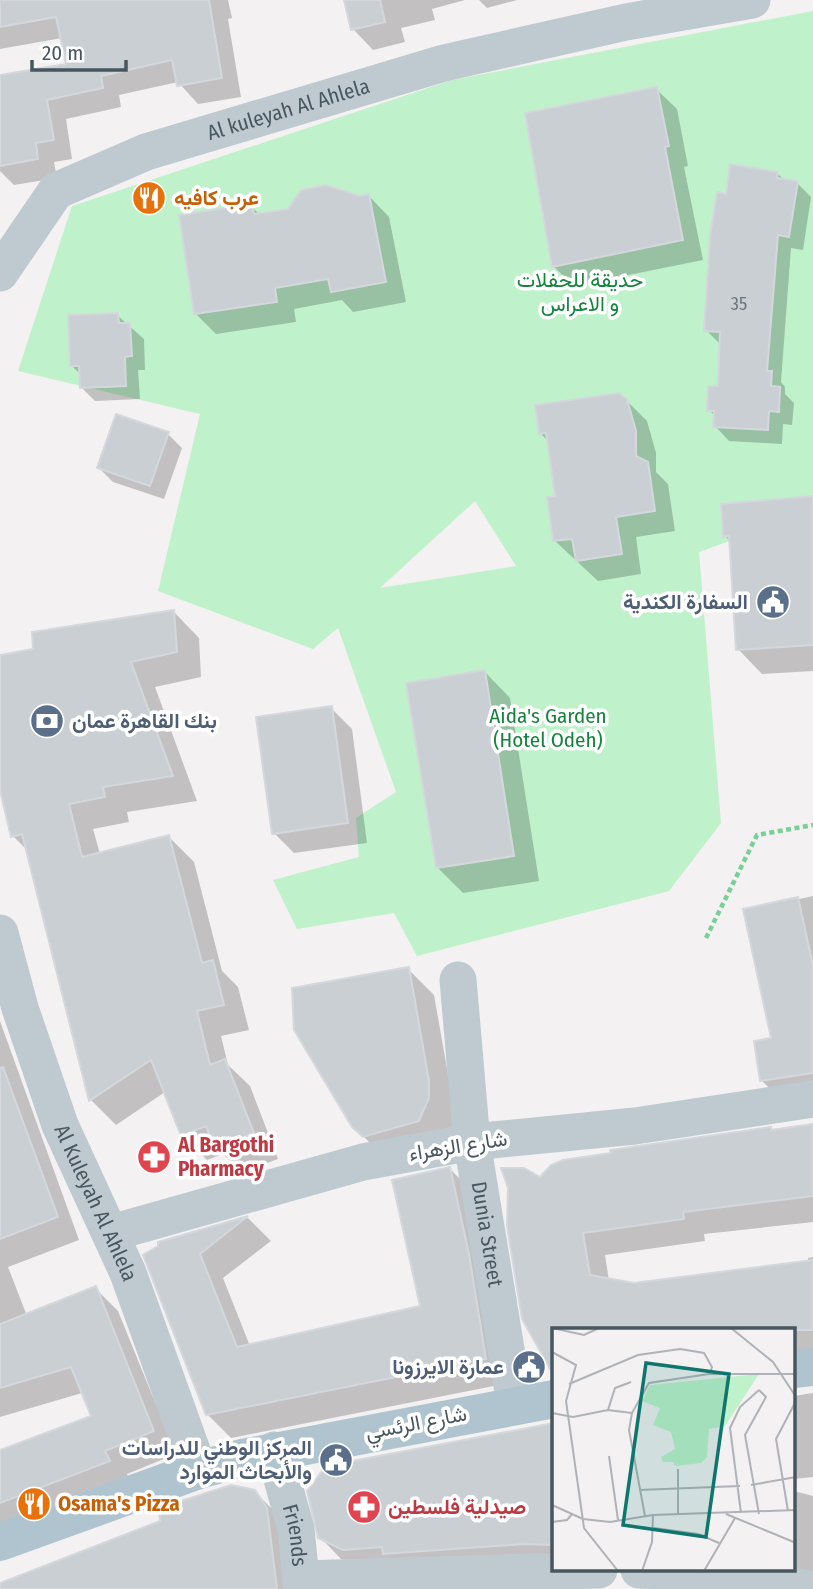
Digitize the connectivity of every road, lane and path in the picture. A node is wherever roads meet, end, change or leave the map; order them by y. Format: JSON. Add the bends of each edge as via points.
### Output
{"nodes":[{"id":1,"x":752,"y":0,"type":"edge"},
{"id":2,"x":692,"y":5,"type":"edge"},
{"id":3,"x":630,"y":11,"type":"edge"},
{"id":4,"x":0,"y":273,"type":"edge"},
{"id":5,"x":813,"y":825,"type":"edge"},
{"id":6,"x":0,"y":933,"type":"edge"},
{"id":7,"x":706,"y":938,"type":"dead end"},
{"id":8,"x":457,"y":979,"type":"dead end"},
{"id":9,"x":813,"y":1099,"type":"edge"},
{"id":10,"x":472,"y":1142,"type":"junction"},
{"id":11,"x":111,"y":1233,"type":"junction"},
{"id":12,"x":552,"y":1399,"type":"edge"},
{"id":13,"x":515,"y":1404,"type":"junction"},
{"id":14,"x":274,"y":1450,"type":"junction"},
{"id":15,"x":199,"y":1470,"type":"junction"},
{"id":16,"x":0,"y":1542,"type":"edge"},
{"id":17,"x":557,"y":1572,"type":"edge"},
{"id":18,"x":685,"y":1572,"type":"edge"},
{"id":19,"x":302,"y":1584,"type":"edge"},
{"id":20,"x":808,"y":1589,"type":"edge"}],
"edges":[{"from":1,"to":2,"type":"street","name":"Al kuleyah Al Ahlela"},
{"from":2,"to":3,"type":"street","name":"Al kuleyah Al Ahlela"},
{"from":3,"to":4,"type":"street","name":"Al kuleyah Al Ahlela","via":[[146,152],[56,191]]},
{"from":5,"to":7,"type":"path","via":[[757,835]]},
{"from":6,"to":11,"type":"street","name":"Al Kuleyah Al Ahlela","via":[[60,1125]]},
{"from":8,"to":10,"type":"street","name":"Dunia Street"},
{"from":9,"to":10,"type":"street","name":"شارع الزهراء","via":[[635,1126]]},
{"from":10,"to":11,"type":"street","name":"شارع الزهراء","via":[[363,1162]]},
{"from":10,"to":13,"type":"street","name":"Dunia Street"},
{"from":11,"to":15,"type":"street","name":"Al Kuleyah Al Ahlela","via":[[157,1346]]},
{"from":12,"to":13,"type":"main road","name":"شارع الرئسي"},
{"from":13,"to":14,"type":"main road","name":"شارع الرئسي"},
{"from":14,"to":15,"type":"main road","name":"شارع الرئسي"},
{"from":14,"to":19,"type":"street","name":"Friends","via":[[296,1529]]},
{"from":15,"to":16,"type":"main road","name":"شارع الرئسي"},
{"from":17,"to":19,"type":"street"},
{"from":18,"to":20,"type":"street","via":[[731,1574]]}]}
